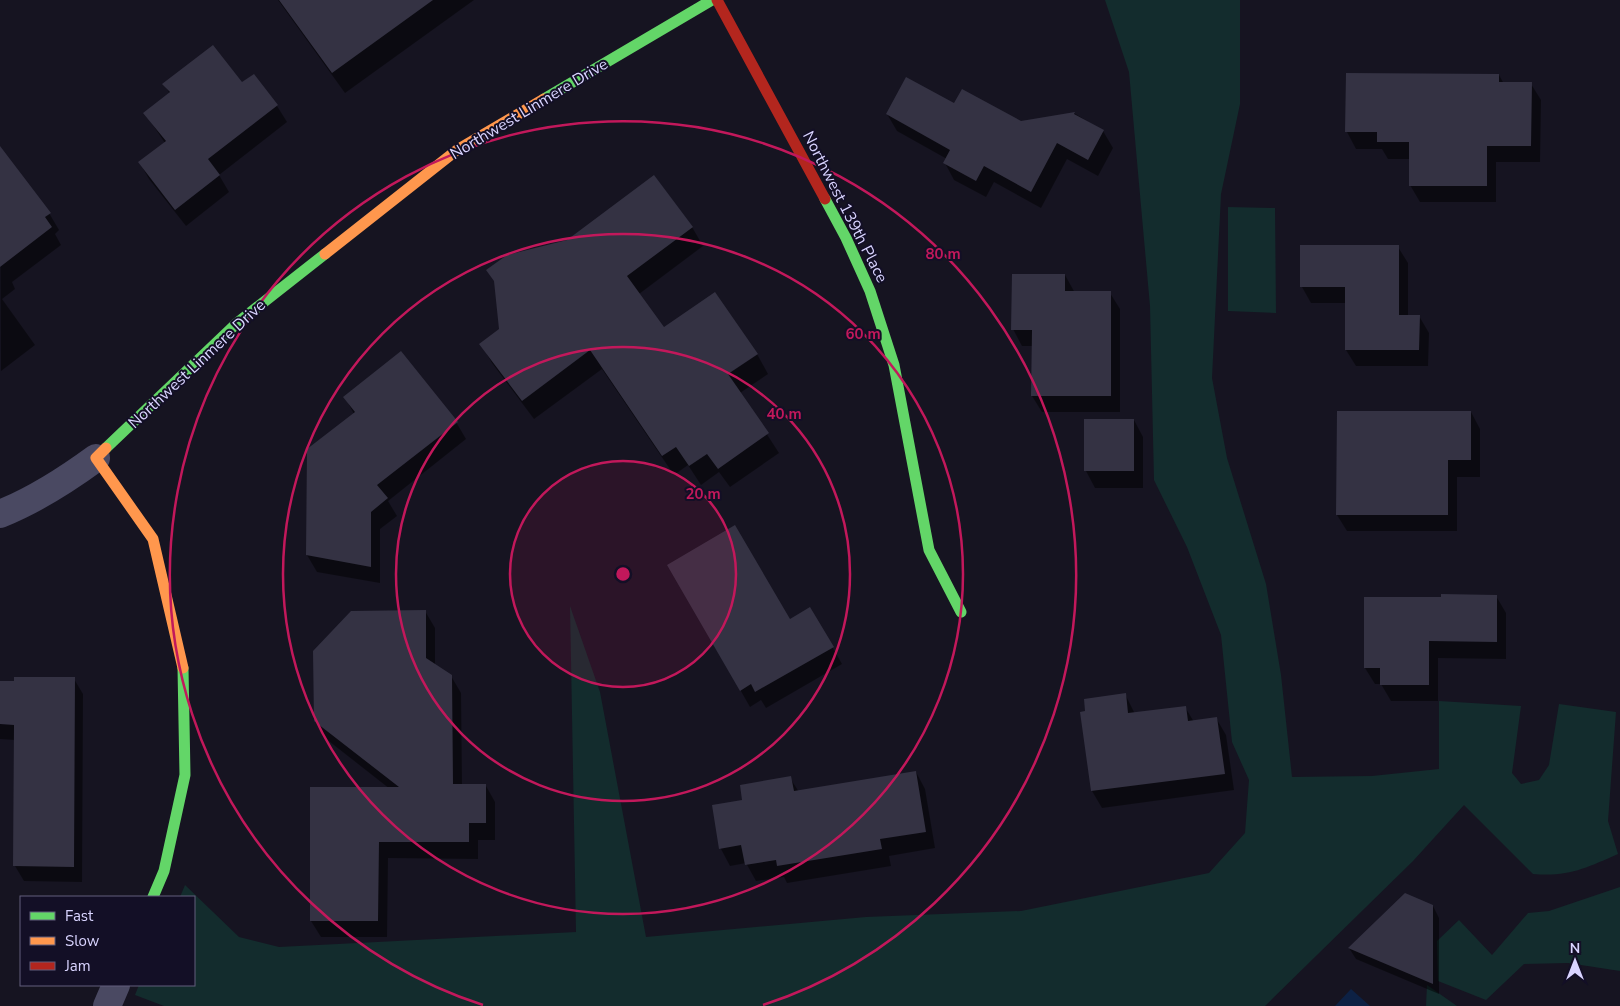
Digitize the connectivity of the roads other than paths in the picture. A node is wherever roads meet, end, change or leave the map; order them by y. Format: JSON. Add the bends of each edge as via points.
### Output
{"nodes":[{"id":1,"x":712,"y":0,"type":"edge"},
{"id":2,"x":717,"y":0,"type":"edge"},
{"id":3,"x":96,"y":458,"type":"junction"},
{"id":4,"x":0,"y":514,"type":"edge"},
{"id":5,"x":960,"y":612,"type":"dead end"},
{"id":6,"x":153,"y":896,"type":"edge"},
{"id":7,"x":116,"y":986,"type":"edge"},
{"id":8,"x":107,"y":1006,"type":"edge"}],
"edges":[{"from":1,"to":3,"type":"street","name":"Northwest Linmere Drive","via":[[457,150],[237,323]]},
{"from":2,"to":5,"type":"street","name":"Northwest 139th Place","via":[[846,238],[870,291],[894,365],[929,550]]},
{"from":3,"to":4,"type":"street","via":[[72,476]]},
{"from":3,"to":6,"type":"street","via":[[153,539],[184,672],[185,775],[164,871]]},
{"from":7,"to":8,"type":"street"}]}
